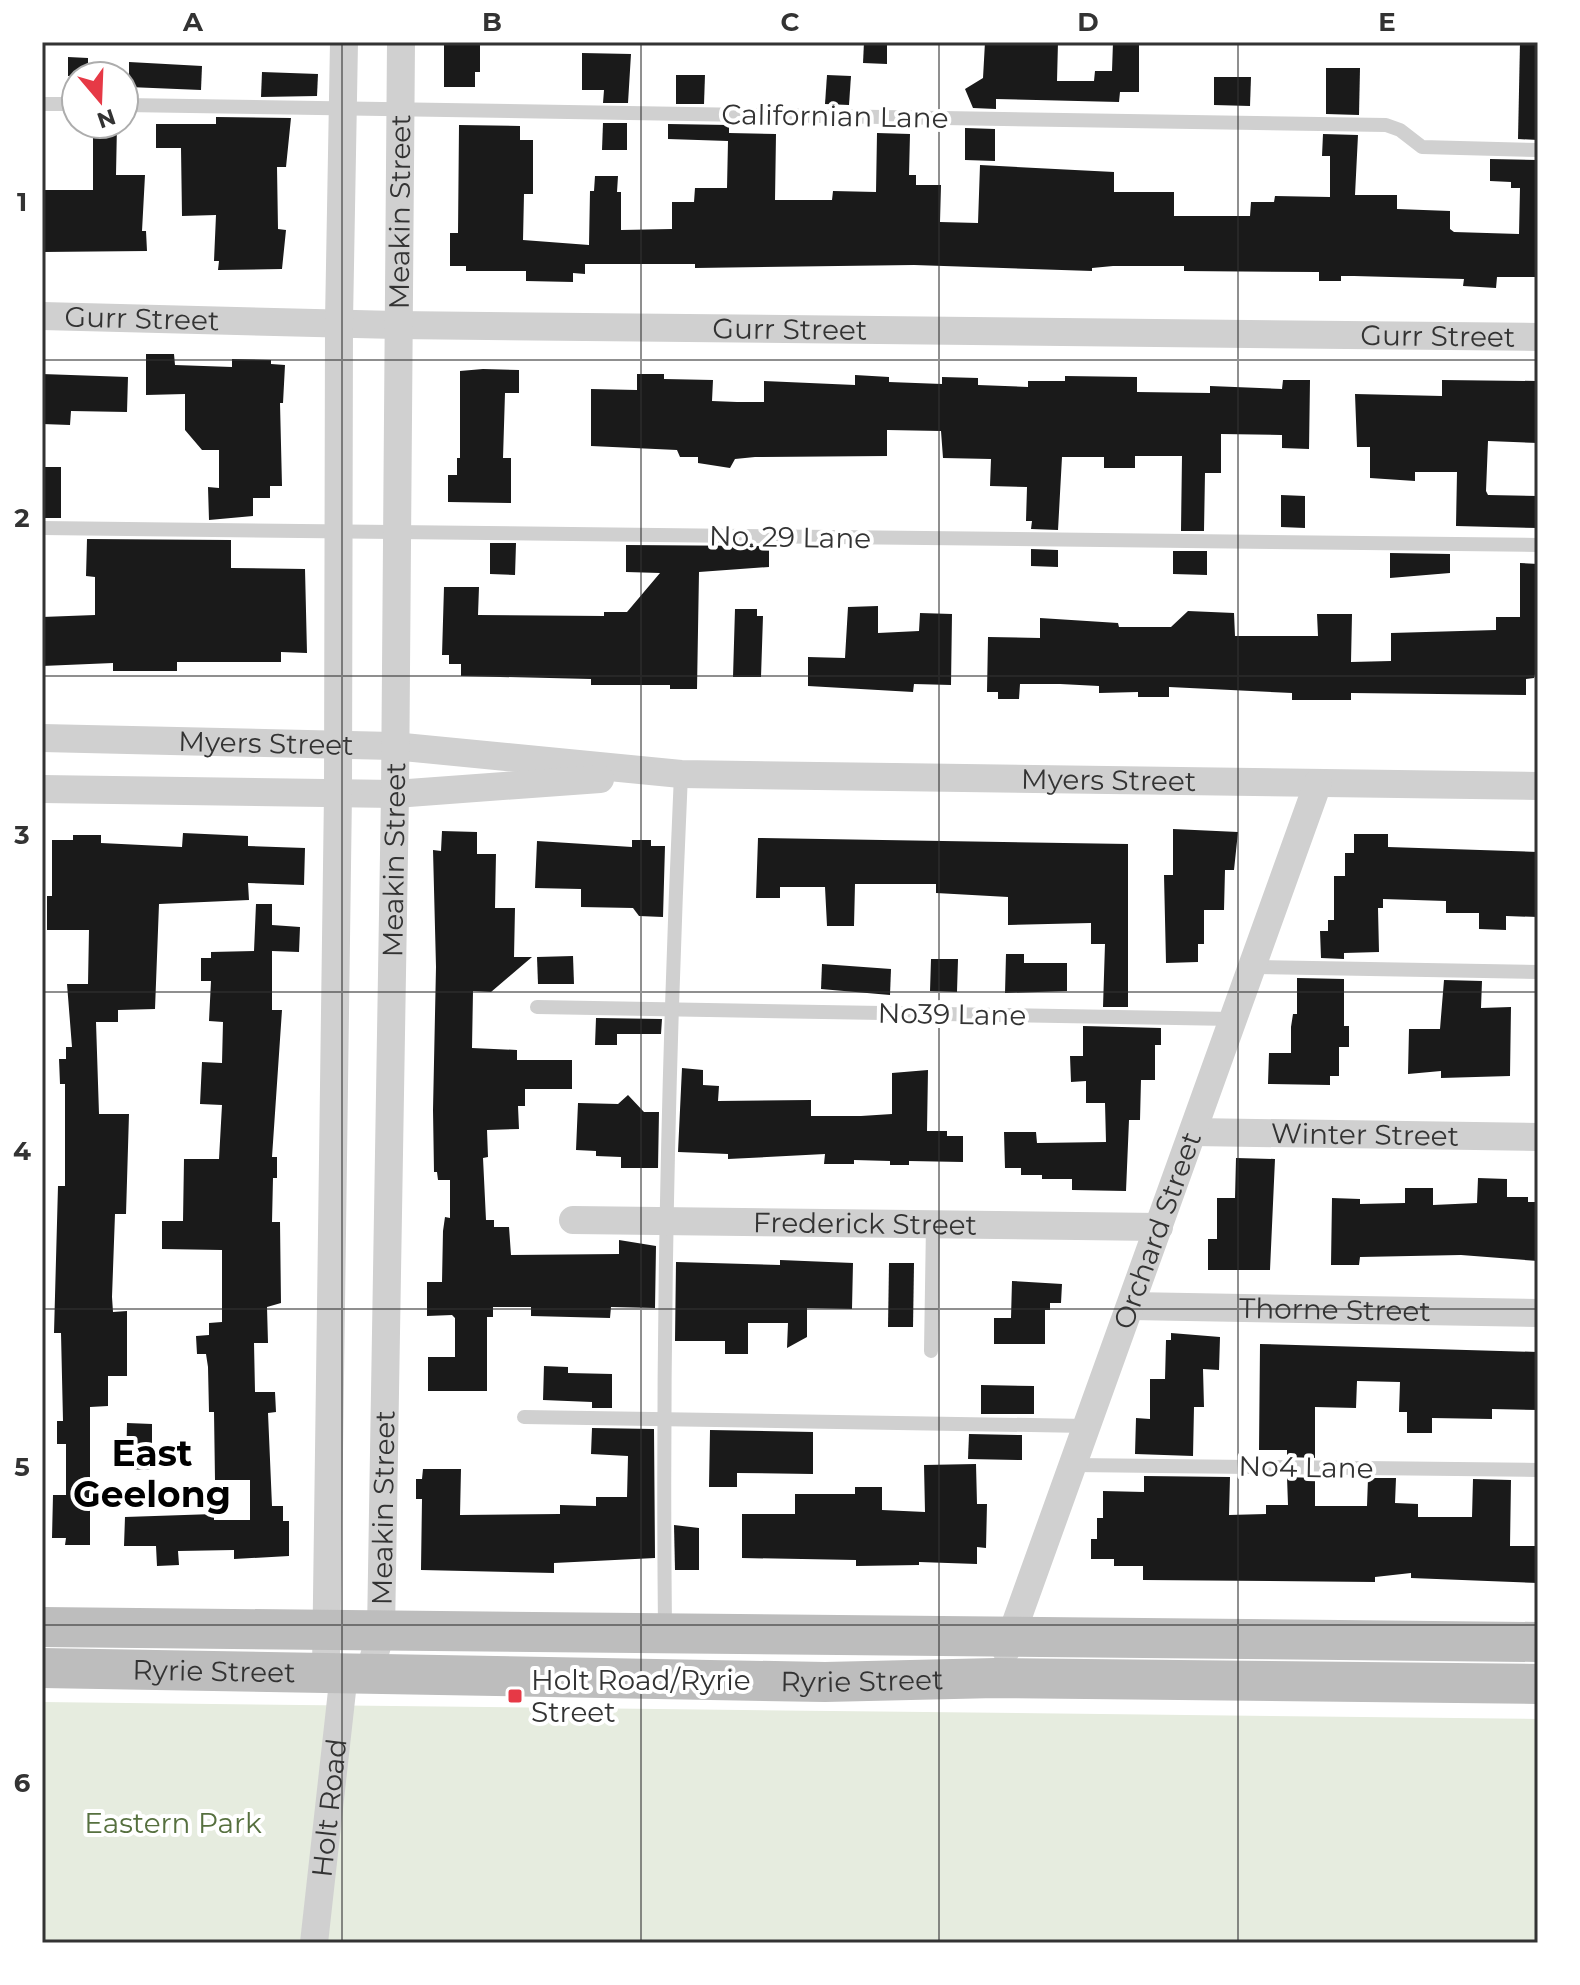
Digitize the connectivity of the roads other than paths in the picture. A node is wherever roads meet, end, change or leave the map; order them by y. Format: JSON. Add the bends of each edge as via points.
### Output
{"nodes":[{"id":1,"x":344,"y":42,"type":"edge"},
{"id":2,"x":401,"y":42,"type":"edge"},
{"id":3,"x":140,"y":105,"type":"edge"},
{"id":4,"x":343,"y":108,"type":"junction"},
{"id":5,"x":400,"y":109,"type":"junction"},
{"id":6,"x":1538,"y":150,"type":"edge"},
{"id":7,"x":42,"y":316,"type":"edge"},
{"id":8,"x":339,"y":321,"type":"junction"},
{"id":9,"x":396,"y":325,"type":"junction"},
{"id":10,"x":1538,"y":337,"type":"edge"},
{"id":11,"x":42,"y":528,"type":"edge"},
{"id":12,"x":339,"y":531,"type":"junction"},
{"id":13,"x":396,"y":532,"type":"junction"},
{"id":14,"x":1538,"y":545,"type":"edge"},
{"id":15,"x":42,"y":738,"type":"edge"},
{"id":16,"x":339,"y":743,"type":"junction"},
{"id":17,"x":393,"y":746,"type":"junction"},
{"id":18,"x":681,"y":774,"type":"junction"},
{"id":19,"x":1318,"y":783,"type":"junction"},
{"id":20,"x":1538,"y":786,"type":"edge"},
{"id":21,"x":42,"y":789,"type":"edge"},
{"id":22,"x":338,"y":793,"type":"junction"},
{"id":23,"x":395,"y":794,"type":"junction"},
{"id":24,"x":1252,"y":967,"type":"junction"},
{"id":25,"x":1538,"y":972,"type":"edge"},
{"id":26,"x":537,"y":1007,"type":"dead end"},
{"id":27,"x":670,"y":1009,"type":"junction"},
{"id":28,"x":1233,"y":1019,"type":"junction"},
{"id":29,"x":1193,"y":1132,"type":"junction"},
{"id":30,"x":1538,"y":1137,"type":"edge"},
{"id":31,"x":573,"y":1220,"type":"dead end"},
{"id":32,"x":669,"y":1221,"type":"junction"},
{"id":33,"x":933,"y":1224,"type":"junction"},
{"id":34,"x":1159,"y":1227,"type":"junction"},
{"id":35,"x":1131,"y":1306,"type":"junction"},
{"id":36,"x":1538,"y":1313,"type":"edge"},
{"id":37,"x":931,"y":1351,"type":"dead end"},
{"id":38,"x":524,"y":1417,"type":"dead end"},
{"id":39,"x":663,"y":1420,"type":"junction"},
{"id":40,"x":1087,"y":1426,"type":"junction"},
{"id":41,"x":1073,"y":1465,"type":"junction"},
{"id":42,"x":1538,"y":1470,"type":"edge"},
{"id":43,"x":42,"y":1627,"type":"edge"},
{"id":44,"x":325,"y":1629,"type":"junction"},
{"id":45,"x":381,"y":1632,"type":"junction"},
{"id":46,"x":665,"y":1636,"type":"junction"},
{"id":47,"x":1010,"y":1636,"type":"junction"},
{"id":48,"x":1538,"y":1642,"type":"edge"},
{"id":49,"x":42,"y":1668,"type":"edge"},
{"id":50,"x":346,"y":1673,"type":"junction"},
{"id":51,"x":996,"y":1678,"type":"junction"},
{"id":52,"x":1538,"y":1684,"type":"edge"},
{"id":53,"x":314,"y":1943,"type":"edge"}],
"edges":[{"from":1,"to":4,"type":"street","name":"Meakin Street"},
{"from":2,"to":5,"type":"street","name":"Meakin Street"},
{"from":3,"to":4,"type":"lane","name":"Californian Lane"},
{"from":4,"to":5,"type":"lane","name":"Californian Lane"},
{"from":4,"to":8,"type":"street","name":"Meakin Street"},
{"from":5,"to":6,"type":"lane","name":"Californian Lane","via":[[1386,125],[1422,147]]},
{"from":5,"to":9,"type":"street","name":"Meakin Street"},
{"from":7,"to":8,"type":"street","name":"Gurr Street"},
{"from":8,"to":9,"type":"street","name":"Gurr Street"},
{"from":8,"to":12,"type":"street","name":"Meakin Street"},
{"from":9,"to":10,"type":"street","name":"Gurr Street"},
{"from":9,"to":13,"type":"street","name":"Meakin Street"},
{"from":11,"to":12,"type":"lane","name":"No. 29 Lane"},
{"from":12,"to":13,"type":"lane","name":"No. 29 Lane"},
{"from":12,"to":16,"type":"street","name":"Meakin Street"},
{"from":13,"to":14,"type":"lane","name":"No. 29 Lane"},
{"from":13,"to":17,"type":"street","name":"Meakin Street"},
{"from":15,"to":16,"type":"street","name":"Myers Street"},
{"from":16,"to":17,"type":"street","name":"Myers Street"},
{"from":16,"to":22,"type":"street","name":"Meakin Street"},
{"from":17,"to":18,"type":"street","name":"Myers Street"},
{"from":17,"to":23,"type":"street","name":"Meakin Street"},
{"from":18,"to":19,"type":"street","name":"Myers Street"},
{"from":18,"to":23,"type":"street","name":"Myers Street"},
{"from":18,"to":27,"type":"lane"},
{"from":19,"to":20,"type":"street","name":"Myers Street"},
{"from":19,"to":24,"type":"street","name":"Orchard Street"},
{"from":21,"to":22,"type":"street","name":"Myers Street"},
{"from":22,"to":23,"type":"street","name":"Myers Street"},
{"from":22,"to":44,"type":"street","name":"Meakin Street"},
{"from":23,"to":45,"type":"street","name":"Meakin Street"},
{"from":24,"to":25,"type":"lane"},
{"from":24,"to":28,"type":"street","name":"Orchard Street"},
{"from":26,"to":27,"type":"lane","name":"No39 Lane"},
{"from":27,"to":28,"type":"lane","name":"No39 Lane"},
{"from":27,"to":32,"type":"lane"},
{"from":28,"to":29,"type":"street","name":"Orchard Street"},
{"from":29,"to":30,"type":"street","name":"Winter Street"},
{"from":29,"to":34,"type":"street","name":"Orchard Street"},
{"from":31,"to":32,"type":"street","name":"Frederick Street"},
{"from":32,"to":33,"type":"street","name":"Frederick Street"},
{"from":32,"to":39,"type":"lane"},
{"from":33,"to":34,"type":"street","name":"Frederick Street"},
{"from":33,"to":37,"type":"lane"},
{"from":34,"to":35,"type":"street","name":"Orchard Street"},
{"from":35,"to":36,"type":"street","name":"Thorne Street"},
{"from":35,"to":40,"type":"street","name":"Orchard Street"},
{"from":38,"to":39,"type":"lane"},
{"from":39,"to":40,"type":"lane"},
{"from":39,"to":46,"type":"lane"},
{"from":40,"to":41,"type":"street","name":"Orchard Street"},
{"from":41,"to":42,"type":"lane","name":"No4 Lane"},
{"from":41,"to":47,"type":"street","name":"Orchard Street"},
{"from":43,"to":44,"type":"main road","name":"Ryrie Street"},
{"from":44,"to":45,"type":"main road","name":"Ryrie Street"},
{"from":44,"to":50,"type":"street","name":"Meakin Street"},
{"from":45,"to":46,"type":"main road","name":"Ryrie Street"},
{"from":45,"to":50,"type":"street","name":"Meakin Street"},
{"from":46,"to":47,"type":"main road","name":"Ryrie Street"},
{"from":47,"to":48,"type":"main road","name":"Ryrie Street"},
{"from":47,"to":51,"type":"street","name":"Orchard Street"},
{"from":49,"to":50,"type":"main road","name":"Ryrie Street"},
{"from":50,"to":51,"type":"main road","name":"Ryrie Street","via":[[825,1682]]},
{"from":50,"to":53,"type":"street","name":"Holt Road"},
{"from":51,"to":52,"type":"main road","name":"Ryrie Street"}]}
